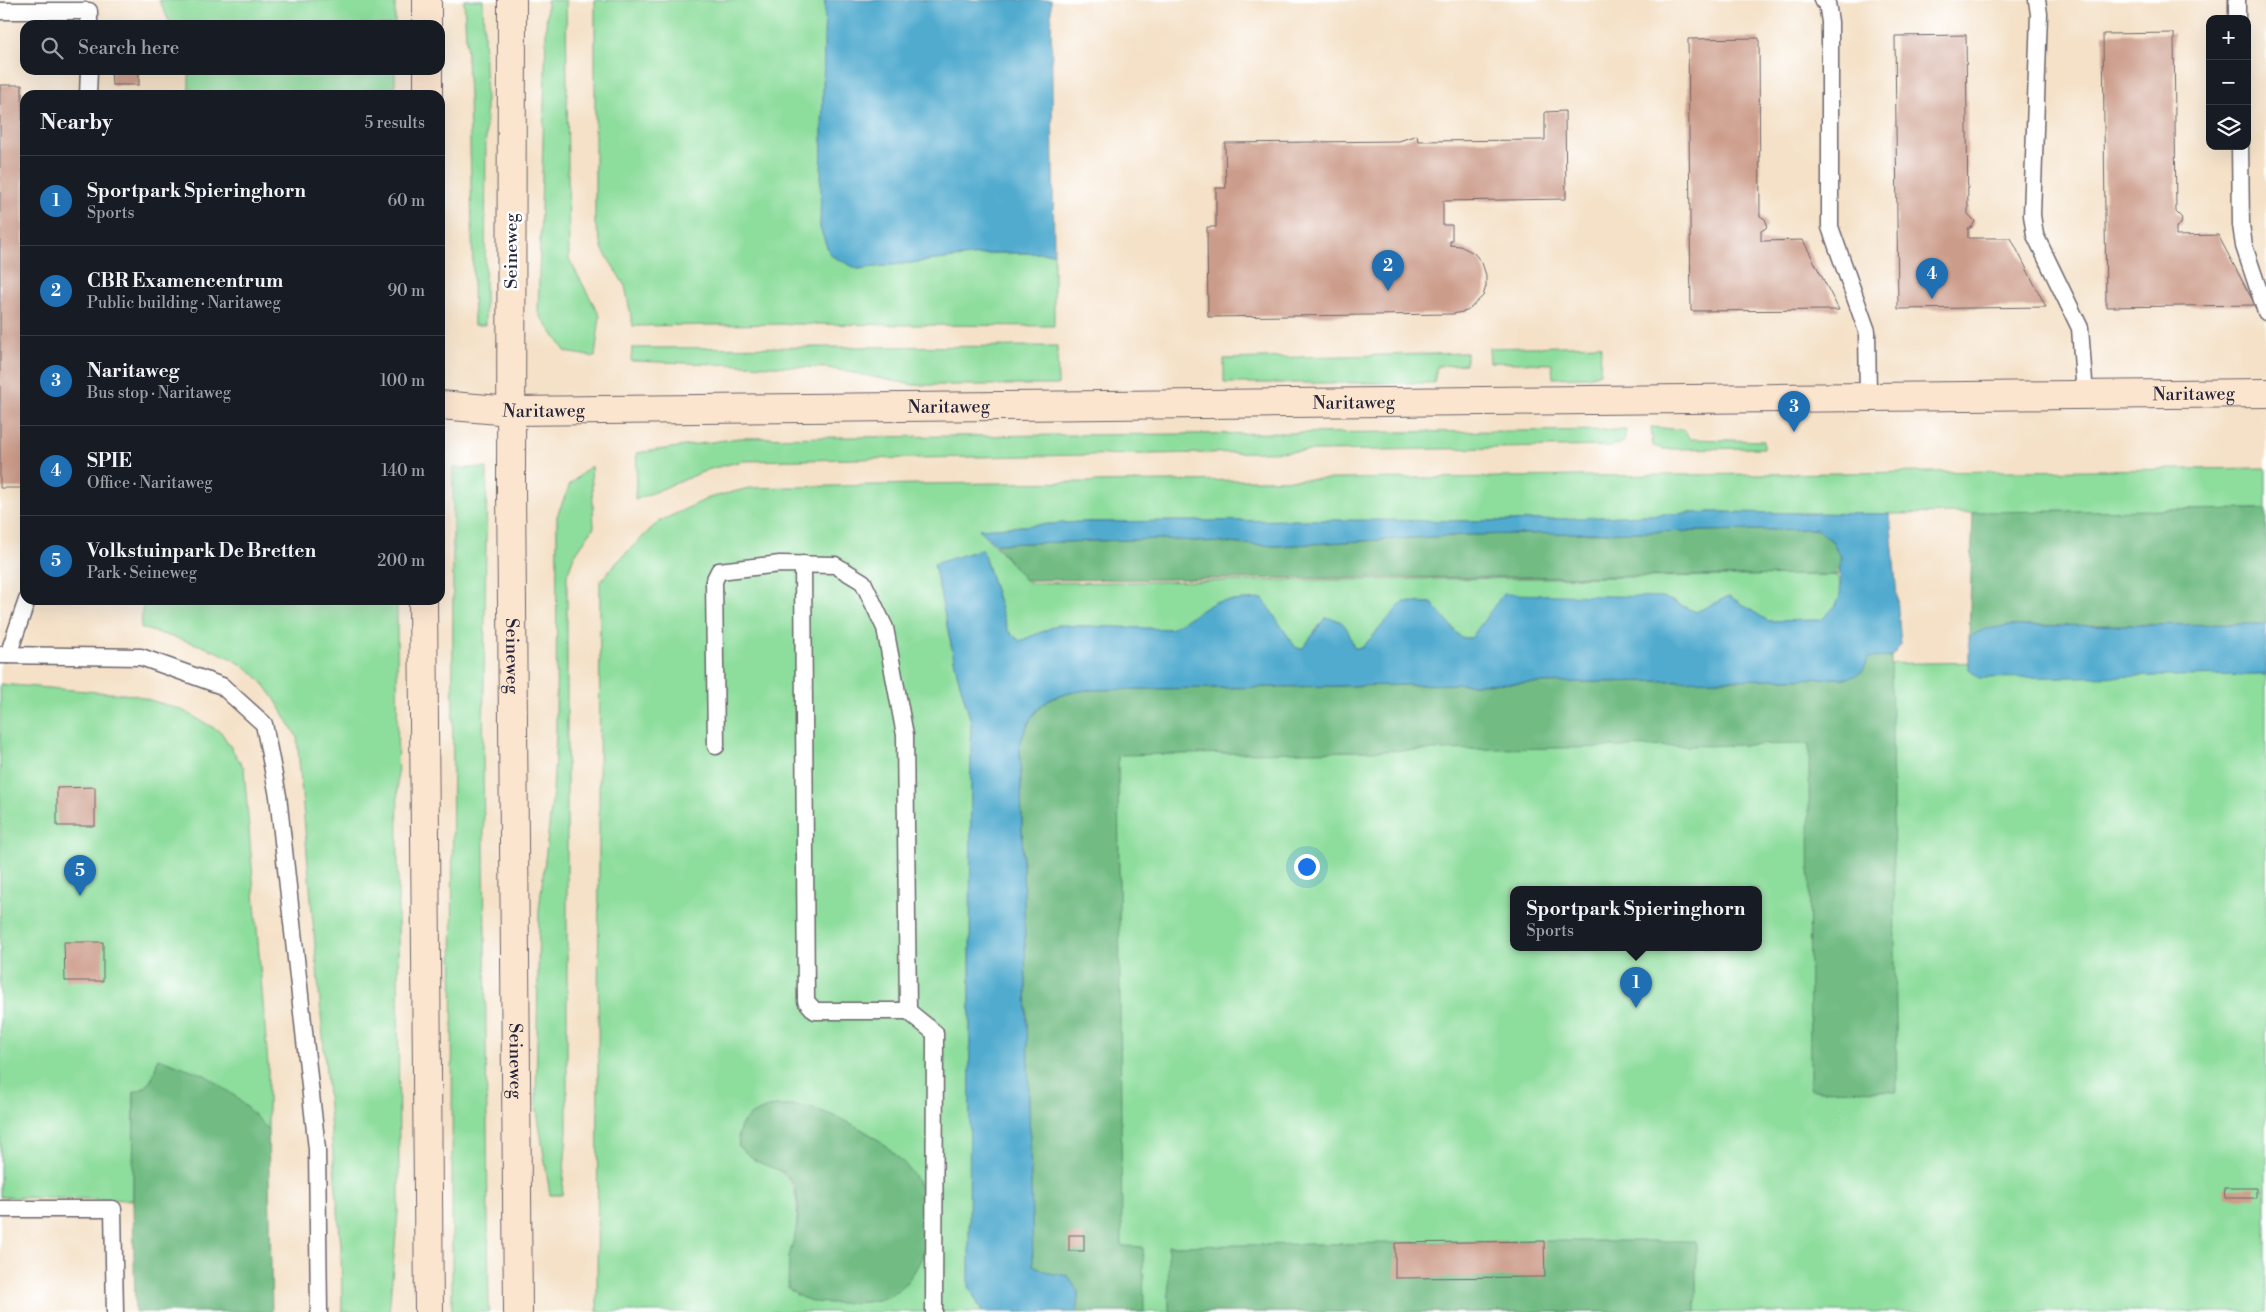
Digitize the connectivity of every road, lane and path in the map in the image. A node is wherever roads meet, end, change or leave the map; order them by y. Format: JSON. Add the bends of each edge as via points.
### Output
{"nodes":[{"id":1,"x":427,"y":0,"type":"edge"},
{"id":2,"x":512,"y":0,"type":"edge"},
{"id":3,"x":1822,"y":0,"type":"edge"},
{"id":4,"x":2036,"y":0,"type":"edge"},
{"id":5,"x":2237,"y":0,"type":"edge"},
{"id":6,"x":0,"y":11,"type":"edge"},
{"id":7,"x":2237,"y":15,"type":"edge"},
{"id":8,"x":89,"y":20,"type":"edge"},
{"id":9,"x":427,"y":20,"type":"edge"},
{"id":10,"x":88,"y":75,"type":"edge"},
{"id":11,"x":428,"y":75,"type":"edge"},
{"id":12,"x":88,"y":90,"type":"edge"},
{"id":13,"x":428,"y":90,"type":"edge"},
{"id":14,"x":2240,"y":150,"type":"edge"},
{"id":15,"x":2266,"y":312,"type":"edge"},
{"id":16,"x":2266,"y":393,"type":"edge"},
{"id":17,"x":2086,"y":395,"type":"junction"},
{"id":18,"x":1868,"y":397,"type":"junction"},
{"id":19,"x":445,"y":405,"type":"edge"},
{"id":20,"x":511,"y":412,"type":"junction"},
{"id":21,"x":803,"y":564,"type":"junction"},
{"id":22,"x":25,"y":605,"type":"edge"},
{"id":23,"x":423,"y":605,"type":"edge"},
{"id":24,"x":4,"y":655,"type":"edge"},
{"id":25,"x":716,"y":746,"type":"dead end"},
{"id":26,"x":908,"y":1010,"type":"junction"},
{"id":27,"x":0,"y":1208,"type":"edge"},
{"id":28,"x":115,"y":1312,"type":"edge"},
{"id":29,"x":320,"y":1312,"type":"edge"},
{"id":30,"x":429,"y":1312,"type":"edge"},
{"id":31,"x":518,"y":1312,"type":"edge"},
{"id":32,"x":934,"y":1312,"type":"edge"}],
"edges":[{"from":1,"to":9,"type":"main road"},
{"from":2,"to":20,"type":"main road","name":"Seineweg"},
{"from":3,"to":18,"type":"lane","via":[[1826,3],[1830,22],[1830,227],[1867,331]]},
{"from":4,"to":17,"type":"lane","via":[[2039,14],[2032,216],[2035,235],[2080,328]]},
{"from":5,"to":7,"type":"lane"},
{"from":6,"to":8,"type":"lane","via":[[89,11]]},
{"from":10,"to":12,"type":"lane"},
{"from":11,"to":13,"type":"main road"},
{"from":14,"to":15,"type":"lane","via":[[2244,246]]},
{"from":16,"to":17,"type":"main road","name":"Naritaweg"},
{"from":17,"to":18,"type":"main road","name":"Naritaweg"},
{"from":18,"to":20,"type":"main road","name":"Naritaweg"},
{"from":19,"to":20,"type":"main road","name":"Naritaweg"},
{"from":20,"to":31,"type":"main road","name":"Seineweg"},
{"from":21,"to":25,"type":"lane","via":[[719,571],[714,581]]},
{"from":21,"to":26,"type":"lane","via":[[835,565],[863,582],[885,628],[905,735]]},
{"from":21,"to":26,"type":"lane","via":[[806,1002],[815,1011]]},
{"from":22,"to":24,"type":"lane"},
{"from":23,"to":30,"type":"main road"},
{"from":24,"to":29,"type":"lane","via":[[141,658],[222,686],[264,724],[278,796],[317,1149]]},
{"from":26,"to":32,"type":"lane","via":[[935,1033]]},
{"from":27,"to":28,"type":"lane","via":[[113,1209]]}]}
